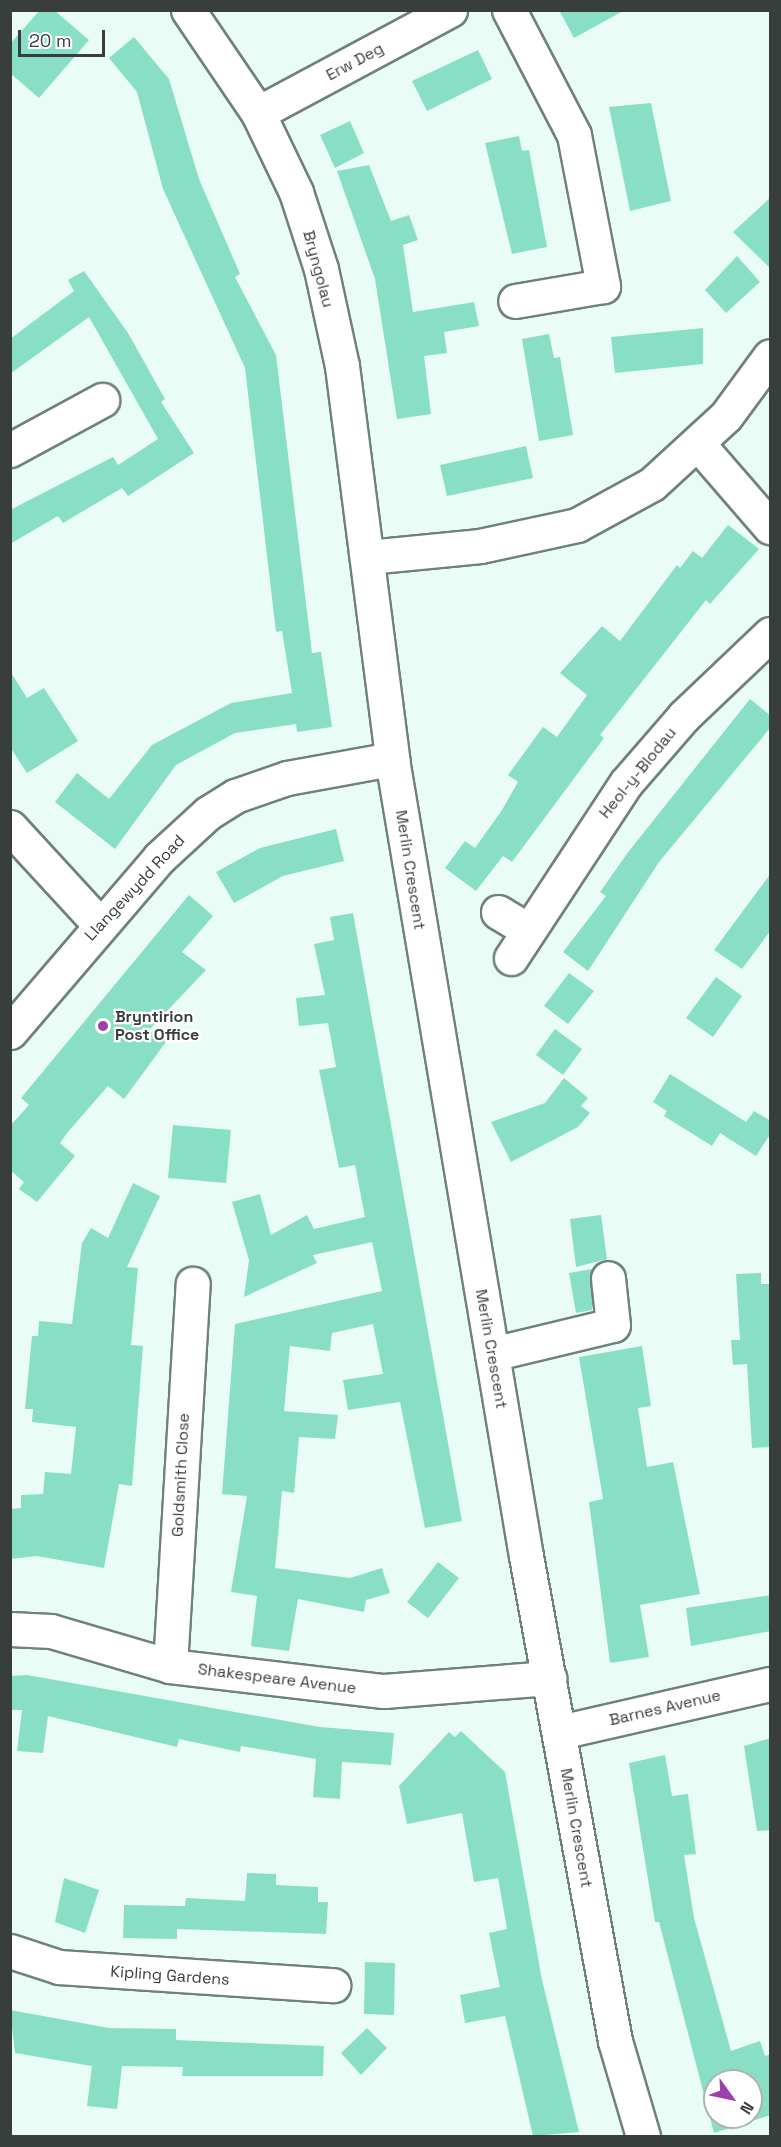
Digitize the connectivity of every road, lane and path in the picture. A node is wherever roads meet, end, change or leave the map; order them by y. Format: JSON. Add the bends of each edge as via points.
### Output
{"nodes":[{"id":1,"x":188,"y":10,"type":"edge"},
{"id":2,"x":450,"y":10,"type":"edge"},
{"id":3,"x":509,"y":10,"type":"edge"},
{"id":4,"x":258,"y":112,"type":"junction"},
{"id":5,"x":515,"y":301,"type":"dead end"},
{"id":6,"x":771,"y":356,"type":"edge"},
{"id":7,"x":102,"y":400,"type":"dead end"},
{"id":8,"x":698,"y":444,"type":"junction"},
{"id":9,"x":10,"y":450,"type":"edge"},
{"id":10,"x":771,"y":526,"type":"edge"},
{"id":11,"x":368,"y":557,"type":"junction"},
{"id":12,"x":771,"y":634,"type":"edge"},
{"id":13,"x":392,"y":759,"type":"junction"},
{"id":14,"x":10,"y":826,"type":"edge"},
{"id":15,"x":498,"y":912,"type":"dead end"},
{"id":16,"x":100,"y":925,"type":"junction"},
{"id":17,"x":528,"y":930,"type":"junction"},
{"id":18,"x":511,"y":958,"type":"dead end"},
{"id":19,"x":10,"y":1032,"type":"edge"},
{"id":20,"x":608,"y":1278,"type":"dead end"},
{"id":21,"x":193,"y":1284,"type":"dead end"},
{"id":22,"x":492,"y":1354,"type":"junction"},
{"id":23,"x":10,"y":1629,"type":"edge"},
{"id":24,"x":170,"y":1666,"type":"junction"},
{"id":25,"x":549,"y":1678,"type":"junction"},
{"id":26,"x":771,"y":1684,"type":"edge"},
{"id":27,"x":560,"y":1732,"type":"junction"},
{"id":28,"x":10,"y":1951,"type":"edge"},
{"id":29,"x":333,"y":1984,"type":"dead end"},
{"id":30,"x":643,"y":2136,"type":"edge"}],
"edges":[{"from":1,"to":4,"type":"street","name":"Bryngolau"},
{"from":2,"to":4,"type":"street","name":"Erw Deg"},
{"from":3,"to":5,"type":"street","via":[[574,135],[613,284]]},
{"from":4,"to":11,"type":"street","name":"Bryngolau","via":[[296,192],[321,269],[342,366]]},
{"from":6,"to":8,"type":"street"},
{"from":7,"to":9,"type":"street"},
{"from":8,"to":10,"type":"street"},
{"from":8,"to":11,"type":"street","via":[[652,484],[577,525],[480,546]]},
{"from":11,"to":13,"type":"street","name":"Merlin Crescent"},
{"from":12,"to":17,"type":"street","name":"Heol-y-Blodau","via":[[684,717],[626,783]]},
{"from":13,"to":16,"type":"street","name":"Llangewydd Road","via":[[287,778],[235,796],[159,858]]},
{"from":13,"to":22,"type":"street","name":"Merlin Crescent"},
{"from":14,"to":16,"type":"street"},
{"from":15,"to":17,"type":"street"},
{"from":16,"to":19,"type":"street","name":"Llangewydd Road"},
{"from":17,"to":18,"type":"street","name":"Heol-y-Blodau"},
{"from":20,"to":22,"type":"street","via":[[613,1325]]},
{"from":21,"to":24,"type":"street","name":"Goldsmith Close"},
{"from":22,"to":25,"type":"street","name":"Merlin Crescent"},
{"from":23,"to":24,"type":"street","name":"Shakespeare Avenue","via":[[51,1631]]},
{"from":24,"to":25,"type":"street","name":"Shakespeare Avenue","via":[[384,1691]]},
{"from":25,"to":27,"type":"street","name":"Merlin Crescent"},
{"from":26,"to":27,"type":"street","name":"Barnes Avenue"},
{"from":27,"to":30,"type":"street","name":"Merlin Crescent","via":[[615,2041]]},
{"from":28,"to":29,"type":"street","name":"Kipling Gardens","via":[[59,1967]]}]}
